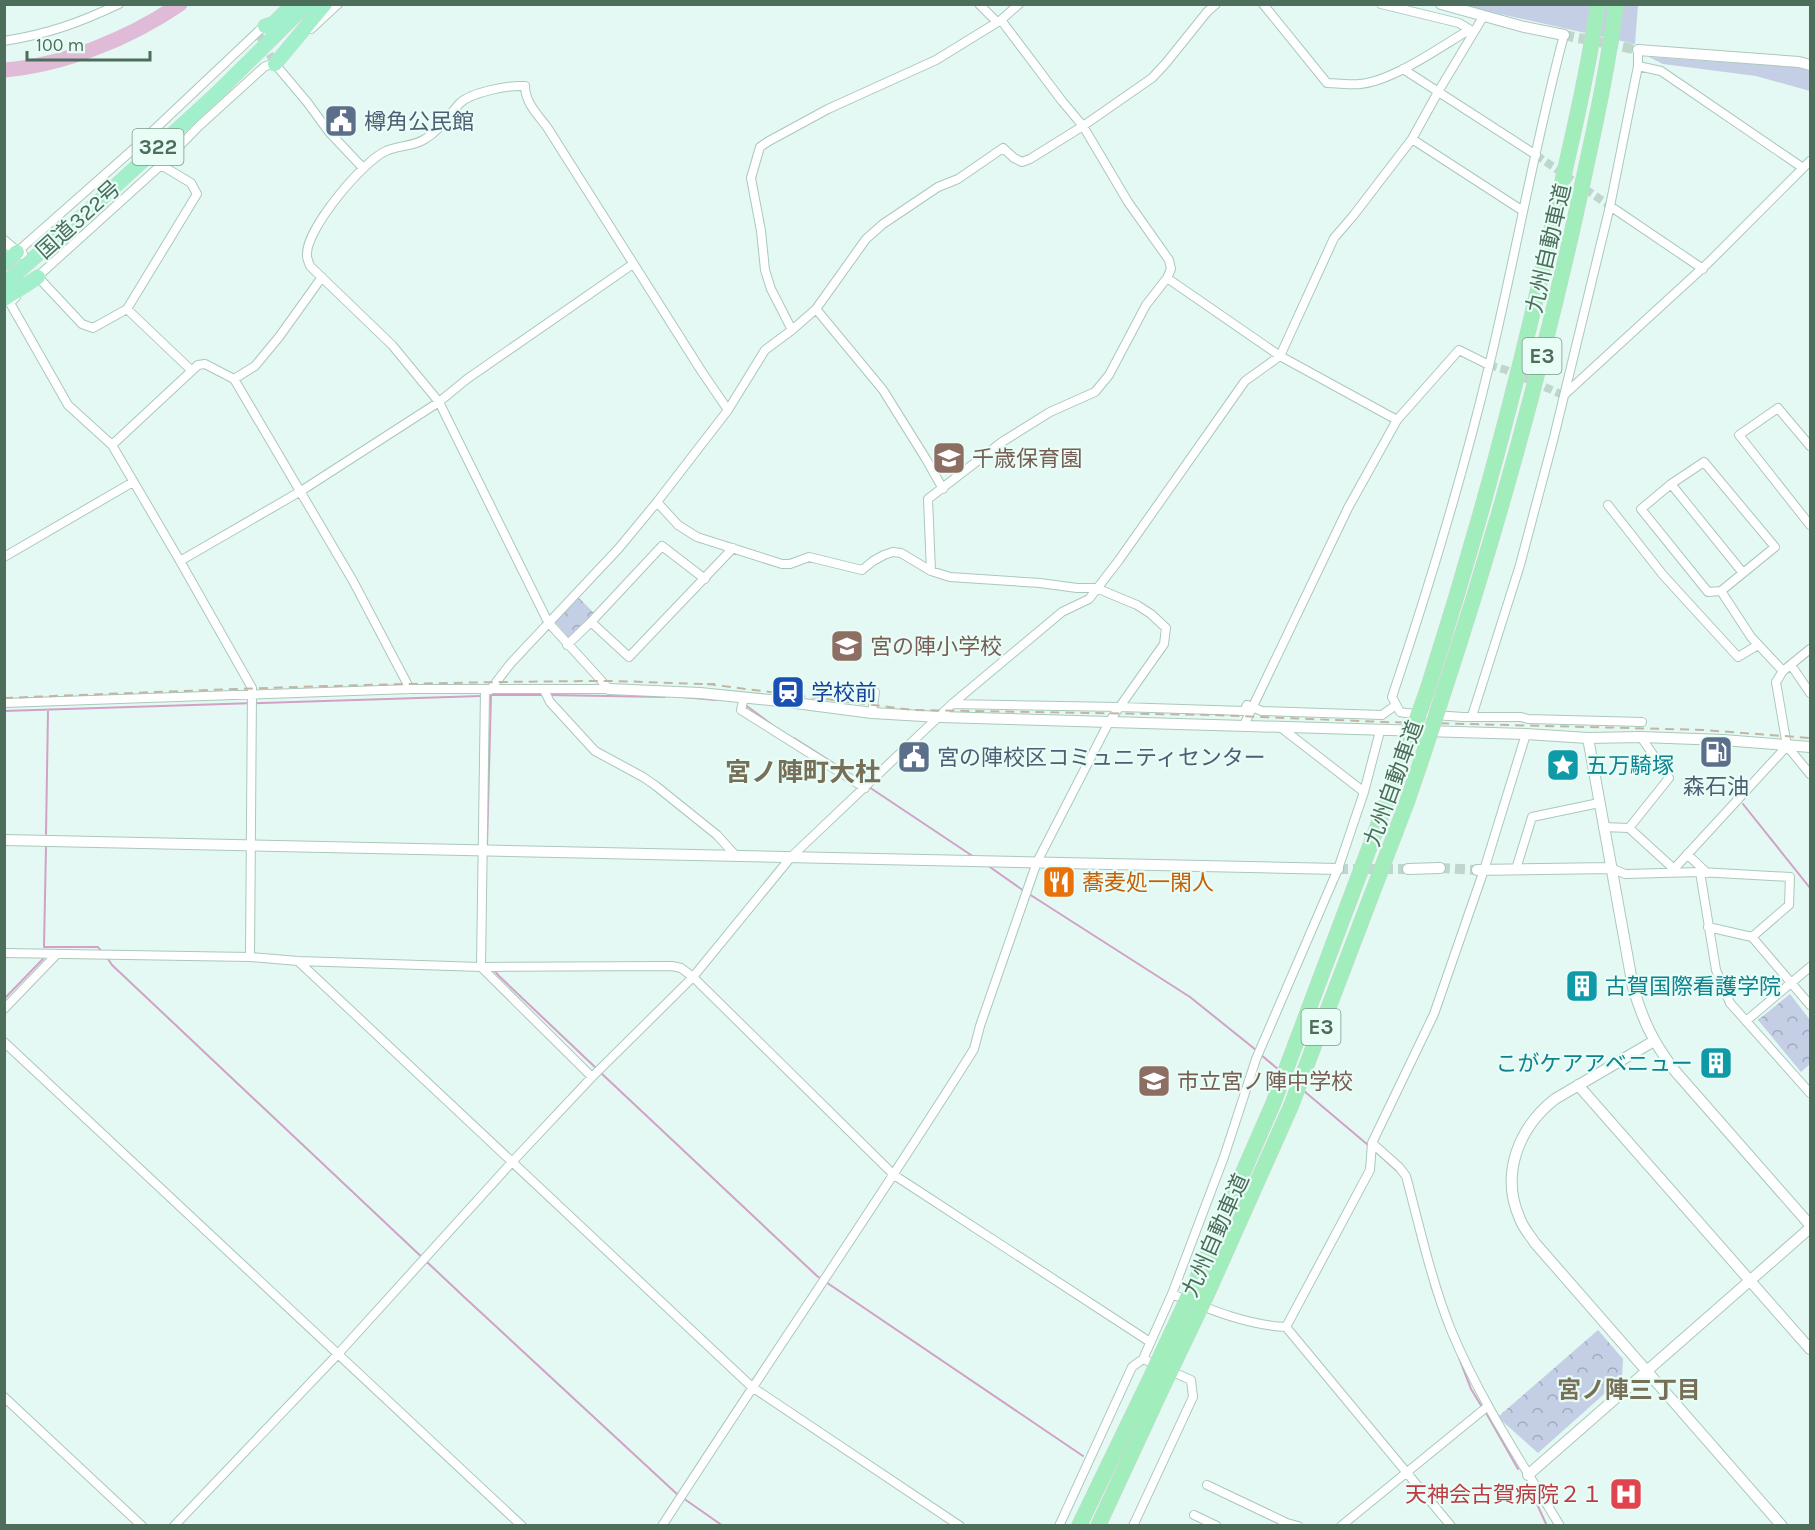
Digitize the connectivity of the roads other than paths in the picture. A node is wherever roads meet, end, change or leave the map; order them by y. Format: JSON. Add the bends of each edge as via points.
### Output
{"nodes":[{"id":1,"x":119,"y":4,"type":"edge"},
{"id":2,"x":285,"y":4,"type":"edge"},
{"id":3,"x":293,"y":4,"type":"edge"},
{"id":4,"x":307,"y":4,"type":"edge"},
{"id":5,"x":325,"y":4,"type":"edge"},
{"id":6,"x":338,"y":4,"type":"edge"},
{"id":7,"x":979,"y":4,"type":"edge"},
{"id":8,"x":1019,"y":4,"type":"edge"},
{"id":9,"x":1216,"y":4,"type":"edge"},
{"id":10,"x":1263,"y":4,"type":"edge"},
{"id":11,"x":1381,"y":4,"type":"edge"},
{"id":12,"x":1441,"y":4,"type":"edge"},
{"id":13,"x":1598,"y":9,"type":"edge"},
{"id":14,"x":1616,"y":10,"type":"edge"},
{"id":15,"x":1483,"y":17,"type":"junction"},
{"id":16,"x":999,"y":21,"type":"junction"},
{"id":17,"x":265,"y":26,"type":"junction"},
{"id":18,"x":1472,"y":31,"type":"junction"},
{"id":19,"x":1564,"y":35,"type":"joint"},
{"id":20,"x":4,"y":41,"type":"edge"},
{"id":21,"x":1638,"y":50,"type":"joint"},
{"id":22,"x":275,"y":64,"type":"junction"},
{"id":23,"x":1810,"y":65,"type":"edge"},
{"id":24,"x":1638,"y":66,"type":"junction"},
{"id":25,"x":1403,"y":69,"type":"junction"},
{"id":26,"x":1438,"y":92,"type":"junction"},
{"id":27,"x":1083,"y":126,"type":"junction"},
{"id":28,"x":1412,"y":140,"type":"junction"},
{"id":29,"x":1536,"y":154,"type":"junction"},
{"id":30,"x":1810,"y":161,"type":"edge"},
{"id":31,"x":161,"y":165,"type":"junction"},
{"id":32,"x":363,"y":168,"type":"junction"},
{"id":33,"x":1803,"y":168,"type":"junction"},
{"id":34,"x":1611,"y":206,"type":"junction"},
{"id":35,"x":1523,"y":211,"type":"junction"},
{"id":36,"x":4,"y":241,"type":"edge"},
{"id":37,"x":20,"y":253,"type":"junction"},
{"id":38,"x":4,"y":264,"type":"edge"},
{"id":39,"x":633,"y":264,"type":"junction"},
{"id":40,"x":1703,"y":269,"type":"junction"},
{"id":41,"x":37,"y":273,"type":"junction"},
{"id":42,"x":322,"y":277,"type":"junction"},
{"id":43,"x":1167,"y":278,"type":"junction"},
{"id":44,"x":4,"y":284,"type":"edge"},
{"id":45,"x":6,"y":303,"type":"edge"},
{"id":46,"x":127,"y":309,"type":"junction"},
{"id":47,"x":816,"y":309,"type":"junction"},
{"id":48,"x":792,"y":330,"type":"junction"},
{"id":49,"x":1280,"y":356,"type":"junction"},
{"id":50,"x":1489,"y":365,"type":"junction"},
{"id":51,"x":191,"y":370,"type":"junction"},
{"id":52,"x":234,"y":380,"type":"junction"},
{"id":53,"x":1563,"y":395,"type":"junction"},
{"id":54,"x":440,"y":402,"type":"junction"},
{"id":55,"x":728,"y":410,"type":"junction"},
{"id":56,"x":1396,"y":420,"type":"junction"},
{"id":57,"x":112,"y":445,"type":"junction"},
{"id":58,"x":1810,"y":446,"type":"edge"},
{"id":59,"x":133,"y":482,"type":"junction"},
{"id":60,"x":1671,"y":484,"type":"junction"},
{"id":61,"x":943,"y":489,"type":"junction"},
{"id":62,"x":301,"y":491,"type":"junction"},
{"id":63,"x":657,"y":502,"type":"junction"},
{"id":64,"x":1608,"y":505,"type":"dead end"},
{"id":65,"x":1810,"y":525,"type":"edge"},
{"id":66,"x":733,"y":548,"type":"junction"},
{"id":67,"x":4,"y":557,"type":"edge"},
{"id":68,"x":180,"y":561,"type":"junction"},
{"id":69,"x":932,"y":572,"type":"junction"},
{"id":70,"x":1743,"y":573,"type":"junction"},
{"id":71,"x":705,"y":579,"type":"junction"},
{"id":72,"x":1096,"y":588,"type":"junction"},
{"id":73,"x":1721,"y":591,"type":"junction"},
{"id":74,"x":548,"y":622,"type":"junction"},
{"id":75,"x":591,"y":622,"type":"junction"},
{"id":76,"x":567,"y":645,"type":"junction"},
{"id":77,"x":1758,"y":645,"type":"junction"},
{"id":78,"x":1810,"y":649,"type":"edge"},
{"id":79,"x":1791,"y":665,"type":"junction"},
{"id":80,"x":1783,"y":671,"type":"junction"},
{"id":81,"x":410,"y":689,"type":"junction"},
{"id":82,"x":609,"y":689,"type":"junction"},
{"id":83,"x":488,"y":690,"type":"junction"},
{"id":84,"x":544,"y":690,"type":"junction"},
{"id":85,"x":875,"y":692,"type":"dead end"},
{"id":86,"x":253,"y":693,"type":"junction"},
{"id":87,"x":1810,"y":693,"type":"edge"},
{"id":88,"x":744,"y":697,"type":"junction"},
{"id":89,"x":4,"y":703,"type":"edge"},
{"id":90,"x":952,"y":704,"type":"junction"},
{"id":91,"x":1396,"y":705,"type":"junction"},
{"id":92,"x":1120,"y":706,"type":"junction"},
{"id":93,"x":1253,"y":707,"type":"junction"},
{"id":94,"x":872,"y":713,"type":"junction"},
{"id":95,"x":1472,"y":716,"type":"junction"},
{"id":96,"x":940,"y":717,"type":"junction"},
{"id":97,"x":1108,"y":722,"type":"junction"},
{"id":98,"x":1642,"y":722,"type":"dead end"},
{"id":99,"x":1244,"y":725,"type":"junction"},
{"id":100,"x":1280,"y":726,"type":"junction"},
{"id":101,"x":1380,"y":731,"type":"junction"},
{"id":102,"x":1526,"y":734,"type":"junction"},
{"id":103,"x":1641,"y":737,"type":"junction"},
{"id":104,"x":1588,"y":738,"type":"junction"},
{"id":105,"x":1787,"y":746,"type":"junction"},
{"id":106,"x":1810,"y":747,"type":"edge"},
{"id":107,"x":1810,"y":774,"type":"edge"},
{"id":108,"x":865,"y":788,"type":"junction"},
{"id":109,"x":1364,"y":792,"type":"junction"},
{"id":110,"x":1599,"y":803,"type":"junction"},
{"id":111,"x":1603,"y":827,"type":"junction"},
{"id":112,"x":1629,"y":828,"type":"junction"},
{"id":113,"x":4,"y":840,"type":"edge"},
{"id":114,"x":250,"y":846,"type":"junction"},
{"id":115,"x":483,"y":851,"type":"junction"},
{"id":116,"x":1687,"y":854,"type":"junction"},
{"id":117,"x":736,"y":856,"type":"junction"},
{"id":118,"x":791,"y":857,"type":"junction"},
{"id":119,"x":1037,"y":862,"type":"junction"},
{"id":120,"x":1440,"y":868,"type":"tunnel mouth"},
{"id":121,"x":1611,"y":868,"type":"junction"},
{"id":122,"x":1338,"y":869,"type":"junction"},
{"id":123,"x":1408,"y":869,"type":"tunnel mouth"},
{"id":124,"x":1516,"y":869,"type":"junction"},
{"id":125,"x":1480,"y":870,"type":"junction"},
{"id":126,"x":1672,"y":871,"type":"junction"},
{"id":127,"x":1703,"y":873,"type":"junction"},
{"id":128,"x":1708,"y":927,"type":"junction"},
{"id":129,"x":1752,"y":937,"type":"junction"},
{"id":130,"x":4,"y":953,"type":"edge"},
{"id":131,"x":56,"y":955,"type":"junction"},
{"id":132,"x":250,"y":957,"type":"junction"},
{"id":133,"x":298,"y":961,"type":"junction"},
{"id":134,"x":1810,"y":967,"type":"edge"},
{"id":135,"x":482,"y":968,"type":"junction"},
{"id":136,"x":693,"y":977,"type":"junction"},
{"id":137,"x":1792,"y":983,"type":"junction"},
{"id":138,"x":1810,"y":1005,"type":"edge"},
{"id":139,"x":4,"y":1009,"type":"edge"},
{"id":140,"x":1746,"y":1021,"type":"junction"},
{"id":141,"x":1654,"y":1041,"type":"junction"},
{"id":142,"x":4,"y":1042,"type":"edge"},
{"id":143,"x":592,"y":1077,"type":"junction"},
{"id":144,"x":1578,"y":1085,"type":"junction"},
{"id":145,"x":1810,"y":1093,"type":"edge"},
{"id":146,"x":1372,"y":1143,"type":"junction"},
{"id":147,"x":512,"y":1162,"type":"junction"},
{"id":148,"x":894,"y":1175,"type":"junction"},
{"id":149,"x":1810,"y":1226,"type":"edge"},
{"id":150,"x":1750,"y":1281,"type":"junction"},
{"id":151,"x":1172,"y":1294,"type":"junction"},
{"id":152,"x":1286,"y":1327,"type":"junction"},
{"id":153,"x":1150,"y":1342,"type":"junction"},
{"id":154,"x":1810,"y":1349,"type":"edge"},
{"id":155,"x":338,"y":1354,"type":"junction"},
{"id":156,"x":1143,"y":1359,"type":"junction"},
{"id":157,"x":1646,"y":1371,"type":"junction"},
{"id":158,"x":1157,"y":1380,"type":"junction"},
{"id":159,"x":752,"y":1386,"type":"junction"},
{"id":160,"x":4,"y":1396,"type":"edge"},
{"id":161,"x":1488,"y":1406,"type":"junction"},
{"id":162,"x":1408,"y":1472,"type":"junction"},
{"id":163,"x":1528,"y":1475,"type":"junction"},
{"id":164,"x":1207,"y":1485,"type":"dead end"},
{"id":165,"x":1194,"y":1515,"type":"dead end"},
{"id":166,"x":142,"y":1526,"type":"edge"},
{"id":167,"x":174,"y":1526,"type":"edge"},
{"id":168,"x":522,"y":1526,"type":"edge"},
{"id":169,"x":662,"y":1526,"type":"edge"},
{"id":170,"x":960,"y":1526,"type":"edge"},
{"id":171,"x":1059,"y":1526,"type":"edge"},
{"id":172,"x":1079,"y":1526,"type":"edge"},
{"id":173,"x":1098,"y":1526,"type":"edge"},
{"id":174,"x":1133,"y":1526,"type":"edge"},
{"id":175,"x":1217,"y":1526,"type":"edge"},
{"id":176,"x":1298,"y":1526,"type":"edge"},
{"id":177,"x":1341,"y":1526,"type":"edge"},
{"id":178,"x":1451,"y":1526,"type":"edge"},
{"id":179,"x":1560,"y":1526,"type":"edge"},
{"id":180,"x":1782,"y":1526,"type":"edge"}],
"edges":[{"from":1,"to":20,"type":"street","via":[[39,35]]},
{"from":2,"to":17,"type":"street"},
{"from":3,"to":17,"type":"highway","via":[[274,23]]},
{"from":4,"to":44,"type":"highway","name":"国道322号","number":"322","via":[[215,95]]},
{"from":5,"to":22,"type":"highway"},
{"from":6,"to":22,"type":"street"},
{"from":7,"to":16,"type":"street"},
{"from":8,"to":16,"type":"street"},
{"from":9,"to":27,"type":"street","via":[[1152,78]]},
{"from":10,"to":25,"type":"street","via":[[1327,83],[1360,84]]},
{"from":11,"to":18,"type":"street","via":[[1459,23]]},
{"from":12,"to":15,"type":"street"},
{"from":13,"to":158,"type":"highway","name":"九州自動車道","number":"E3","bridge":true,"via":[[1534,310],[1496,459],[1428,688],[1273,1104]]},
{"from":14,"to":158,"type":"highway","name":"九州自動車道","number":"E3","bridge":true,"via":[[1553,315],[1468,617],[1422,758],[1290,1106],[1208,1292]]},
{"from":15,"to":18,"type":"street"},
{"from":15,"to":19,"type":"street"},
{"from":16,"to":27,"type":"street"},
{"from":16,"to":48,"type":"street","via":[[936,60],[828,109],[760,147],[751,178],[765,270]]},
{"from":17,"to":37,"type":"street"},
{"from":18,"to":25,"type":"street"},
{"from":18,"to":26,"type":"street"},
{"from":19,"to":29,"type":"street"},
{"from":21,"to":23,"type":"street"},
{"from":21,"to":24,"type":"street"},
{"from":22,"to":31,"type":"street","via":[[264,67]]},
{"from":22,"to":32,"type":"street","via":[[328,132]]},
{"from":24,"to":33,"type":"street","via":[[1661,71]]},
{"from":24,"to":34,"type":"street"},
{"from":25,"to":26,"type":"street"},
{"from":26,"to":28,"type":"street"},
{"from":26,"to":29,"type":"street"},
{"from":27,"to":43,"type":"street","via":[[1128,202],[1169,260]]},
{"from":27,"to":47,"type":"street","via":[[1022,162],[1003,148],[958,179],[938,187],[872,234]]},
{"from":28,"to":35,"type":"street"},
{"from":28,"to":49,"type":"street","via":[[1334,238]]},
{"from":29,"to":35,"type":"street"},
{"from":30,"to":33,"type":"street"},
{"from":31,"to":41,"type":"street"},
{"from":31,"to":46,"type":"street","via":[[191,183],[197,194]]},
{"from":32,"to":39,"type":"street","via":[[387,150],[428,138],[469,97],[525,86],[530,105]]},
{"from":32,"to":42,"type":"street","via":[[326,212],[309,244],[306,256]]},
{"from":33,"to":40,"type":"street"},
{"from":34,"to":40,"type":"street"},
{"from":34,"to":53,"type":"street"},
{"from":35,"to":50,"type":"street"},
{"from":36,"to":37,"type":"street"},
{"from":37,"to":38,"type":"highway"},
{"from":39,"to":54,"type":"street","via":[[467,379]]},
{"from":39,"to":55,"type":"street"},
{"from":40,"to":53,"type":"street"},
{"from":41,"to":45,"type":"highway"},
{"from":41,"to":46,"type":"street","via":[[82,324],[93,328]]},
{"from":42,"to":52,"type":"street","via":[[255,366]]},
{"from":42,"to":54,"type":"street","via":[[392,345]]},
{"from":43,"to":49,"type":"street"},
{"from":43,"to":61,"type":"street","via":[[1146,305],[1109,375],[1095,392],[1050,412],[1002,442]]},
{"from":45,"to":57,"type":"street","via":[[68,405]]},
{"from":46,"to":51,"type":"street"},
{"from":47,"to":48,"type":"street"},
{"from":47,"to":61,"type":"street","via":[[883,390]]},
{"from":48,"to":55,"type":"street","via":[[765,350]]},
{"from":49,"to":56,"type":"street"},
{"from":49,"to":72,"type":"street","via":[[1245,381]]},
{"from":50,"to":56,"type":"street","via":[[1459,350]]},
{"from":50,"to":91,"type":"street","via":[[1444,533],[1392,697]]},
{"from":51,"to":52,"type":"street","via":[[205,364]]},
{"from":51,"to":57,"type":"street"},
{"from":52,"to":62,"type":"street"},
{"from":53,"to":95,"type":"street","via":[[1520,565]]},
{"from":54,"to":62,"type":"street"},
{"from":54,"to":74,"type":"street"},
{"from":55,"to":63,"type":"street"},
{"from":56,"to":93,"type":"street","via":[[1348,507]]},
{"from":57,"to":59,"type":"street"},
{"from":58,"to":65,"type":"street","via":[[1778,408],[1739,435]]},
{"from":59,"to":67,"type":"street"},
{"from":59,"to":68,"type":"street"},
{"from":60,"to":70,"type":"street"},
{"from":60,"to":70,"type":"street","via":[[1704,462],[1775,547]]},
{"from":60,"to":73,"type":"street","via":[[1641,509],[1708,592]]},
{"from":61,"to":69,"type":"street","via":[[928,499]]},
{"from":62,"to":68,"type":"street"},
{"from":62,"to":81,"type":"street"},
{"from":63,"to":66,"type":"street","via":[[678,525],[697,537]]},
{"from":63,"to":74,"type":"street"},
{"from":64,"to":77,"type":"street","via":[[1663,575],[1738,657]]},
{"from":66,"to":69,"type":"street","via":[[782,564],[809,557],[862,570],[893,552]]},
{"from":66,"to":71,"type":"street"},
{"from":68,"to":86,"type":"street"},
{"from":69,"to":72,"type":"street","via":[[950,577]]},
{"from":70,"to":73,"type":"street"},
{"from":71,"to":75,"type":"street","via":[[662,546]]},
{"from":71,"to":75,"type":"street","via":[[629,657]]},
{"from":72,"to":90,"type":"street","via":[[1089,599],[1062,612]]},
{"from":72,"to":92,"type":"street","via":[[1137,605],[1166,628],[1164,644]]},
{"from":73,"to":77,"type":"street"},
{"from":74,"to":76,"type":"street"},
{"from":74,"to":83,"type":"street"},
{"from":75,"to":76,"type":"street"},
{"from":76,"to":82,"type":"street"},
{"from":77,"to":80,"type":"street"},
{"from":78,"to":79,"type":"street"},
{"from":79,"to":80,"type":"street"},
{"from":79,"to":87,"type":"street"},
{"from":80,"to":105,"type":"street","via":[[1776,682]]},
{"from":81,"to":83,"type":"street"},
{"from":81,"to":86,"type":"street"},
{"from":82,"to":84,"type":"street"},
{"from":82,"to":88,"type":"street"},
{"from":83,"to":84,"type":"street"},
{"from":83,"to":115,"type":"street"},
{"from":84,"to":117,"type":"street","via":[[550,702],[596,751],[657,786],[717,835]]},
{"from":85,"to":94,"type":"street"},
{"from":86,"to":89,"type":"street"},
{"from":86,"to":114,"type":"street"},
{"from":88,"to":94,"type":"street"},
{"from":88,"to":108,"type":"street","via":[[741,710]]},
{"from":90,"to":92,"type":"street"},
{"from":90,"to":96,"type":"street"},
{"from":91,"to":93,"type":"street","via":[[1382,715],[1262,711]]},
{"from":91,"to":95,"type":"street","via":[[1406,713]]},
{"from":92,"to":93,"type":"street","via":[[1244,711],[1247,705]]},
{"from":92,"to":97,"type":"street"},
{"from":93,"to":99,"type":"street"},
{"from":94,"to":96,"type":"street"},
{"from":95,"to":98,"type":"street"},
{"from":96,"to":97,"type":"street"},
{"from":96,"to":108,"type":"street"},
{"from":97,"to":99,"type":"street"},
{"from":97,"to":119,"type":"street"},
{"from":99,"to":100,"type":"street"},
{"from":100,"to":101,"type":"street"},
{"from":100,"to":109,"type":"street"},
{"from":101,"to":102,"type":"street"},
{"from":101,"to":109,"type":"street"},
{"from":102,"to":104,"type":"street"},
{"from":102,"to":125,"type":"street"},
{"from":103,"to":104,"type":"street"},
{"from":103,"to":105,"type":"street"},
{"from":103,"to":112,"type":"street","via":[[1669,778]]},
{"from":104,"to":110,"type":"street"},
{"from":105,"to":106,"type":"street"},
{"from":105,"to":107,"type":"street"},
{"from":105,"to":116,"type":"street"},
{"from":108,"to":118,"type":"street"},
{"from":109,"to":122,"type":"street"},
{"from":110,"to":111,"type":"street"},
{"from":110,"to":124,"type":"street","via":[[1532,817]]},
{"from":111,"to":112,"type":"street"},
{"from":111,"to":121,"type":"street"},
{"from":112,"to":126,"type":"street"},
{"from":113,"to":114,"type":"street"},
{"from":114,"to":115,"type":"street"},
{"from":114,"to":132,"type":"street"},
{"from":115,"to":117,"type":"street"},
{"from":115,"to":135,"type":"street"},
{"from":116,"to":126,"type":"street"},
{"from":116,"to":127,"type":"street"},
{"from":117,"to":118,"type":"street"},
{"from":118,"to":119,"type":"street"},
{"from":118,"to":136,"type":"street"},
{"from":119,"to":122,"type":"street"},
{"from":119,"to":148,"type":"street","via":[[974,1049]]},
{"from":120,"to":123,"type":"street"},
{"from":121,"to":124,"type":"street"},
{"from":121,"to":126,"type":"street","via":[[1625,873]]},
{"from":121,"to":141,"type":"street","via":[[1633,987],[1642,1019]]},
{"from":122,"to":151,"type":"street","via":[[1256,1059]]},
{"from":124,"to":125,"type":"street"},
{"from":125,"to":146,"type":"street","via":[[1434,1014]]},
{"from":126,"to":127,"type":"street"},
{"from":127,"to":128,"type":"street"},
{"from":127,"to":129,"type":"street","via":[[1790,877],[1789,905]]},
{"from":128,"to":129,"type":"street"},
{"from":128,"to":140,"type":"street","via":[[1716,970],[1730,1003]]},
{"from":129,"to":137,"type":"street"},
{"from":130,"to":131,"type":"street"},
{"from":131,"to":132,"type":"street"},
{"from":131,"to":139,"type":"street"},
{"from":132,"to":133,"type":"street"},
{"from":133,"to":135,"type":"street"},
{"from":133,"to":147,"type":"street"},
{"from":134,"to":137,"type":"street"},
{"from":135,"to":136,"type":"street","via":[[672,966]]},
{"from":135,"to":143,"type":"street"},
{"from":136,"to":143,"type":"street"},
{"from":136,"to":148,"type":"street"},
{"from":137,"to":138,"type":"street"},
{"from":137,"to":140,"type":"street"},
{"from":140,"to":145,"type":"street"},
{"from":141,"to":144,"type":"street"},
{"from":141,"to":149,"type":"street","via":[[1675,1071]]},
{"from":142,"to":155,"type":"street"},
{"from":143,"to":147,"type":"street"},
{"from":144,"to":150,"type":"street"},
{"from":144,"to":157,"type":"street","via":[[1542,1109],[1523,1135],[1512,1173],[1513,1197],[1520,1219],[1535,1243]]},
{"from":146,"to":152,"type":"street","via":[[1370,1170]]},
{"from":146,"to":161,"type":"street","via":[[1406,1176],[1437,1292]]},
{"from":147,"to":155,"type":"street"},
{"from":147,"to":159,"type":"street"},
{"from":148,"to":153,"type":"street"},
{"from":148,"to":159,"type":"street"},
{"from":149,"to":150,"type":"street"},
{"from":150,"to":154,"type":"street"},
{"from":150,"to":157,"type":"street"},
{"from":151,"to":152,"type":"street","via":[[1265,1326]]},
{"from":151,"to":153,"type":"street"},
{"from":152,"to":162,"type":"street"},
{"from":153,"to":156,"type":"street"},
{"from":155,"to":167,"type":"street"},
{"from":155,"to":168,"type":"street"},
{"from":156,"to":171,"type":"street","via":[[1132,1367]]},
{"from":156,"to":174,"type":"street","via":[[1191,1380],[1193,1397]]},
{"from":157,"to":163,"type":"street"},
{"from":157,"to":180,"type":"street"},
{"from":158,"to":172,"type":"highway","name":"九州自動車道","number":"E3"},
{"from":158,"to":173,"type":"highway","name":"九州自動車道","number":"E3"},
{"from":159,"to":169,"type":"street"},
{"from":159,"to":170,"type":"street"},
{"from":160,"to":166,"type":"street"},
{"from":161,"to":162,"type":"street"},
{"from":161,"to":163,"type":"street"},
{"from":162,"to":177,"type":"street"},
{"from":162,"to":178,"type":"street"},
{"from":163,"to":179,"type":"street"},
{"from":164,"to":176,"type":"street"},
{"from":165,"to":175,"type":"street"}]}
